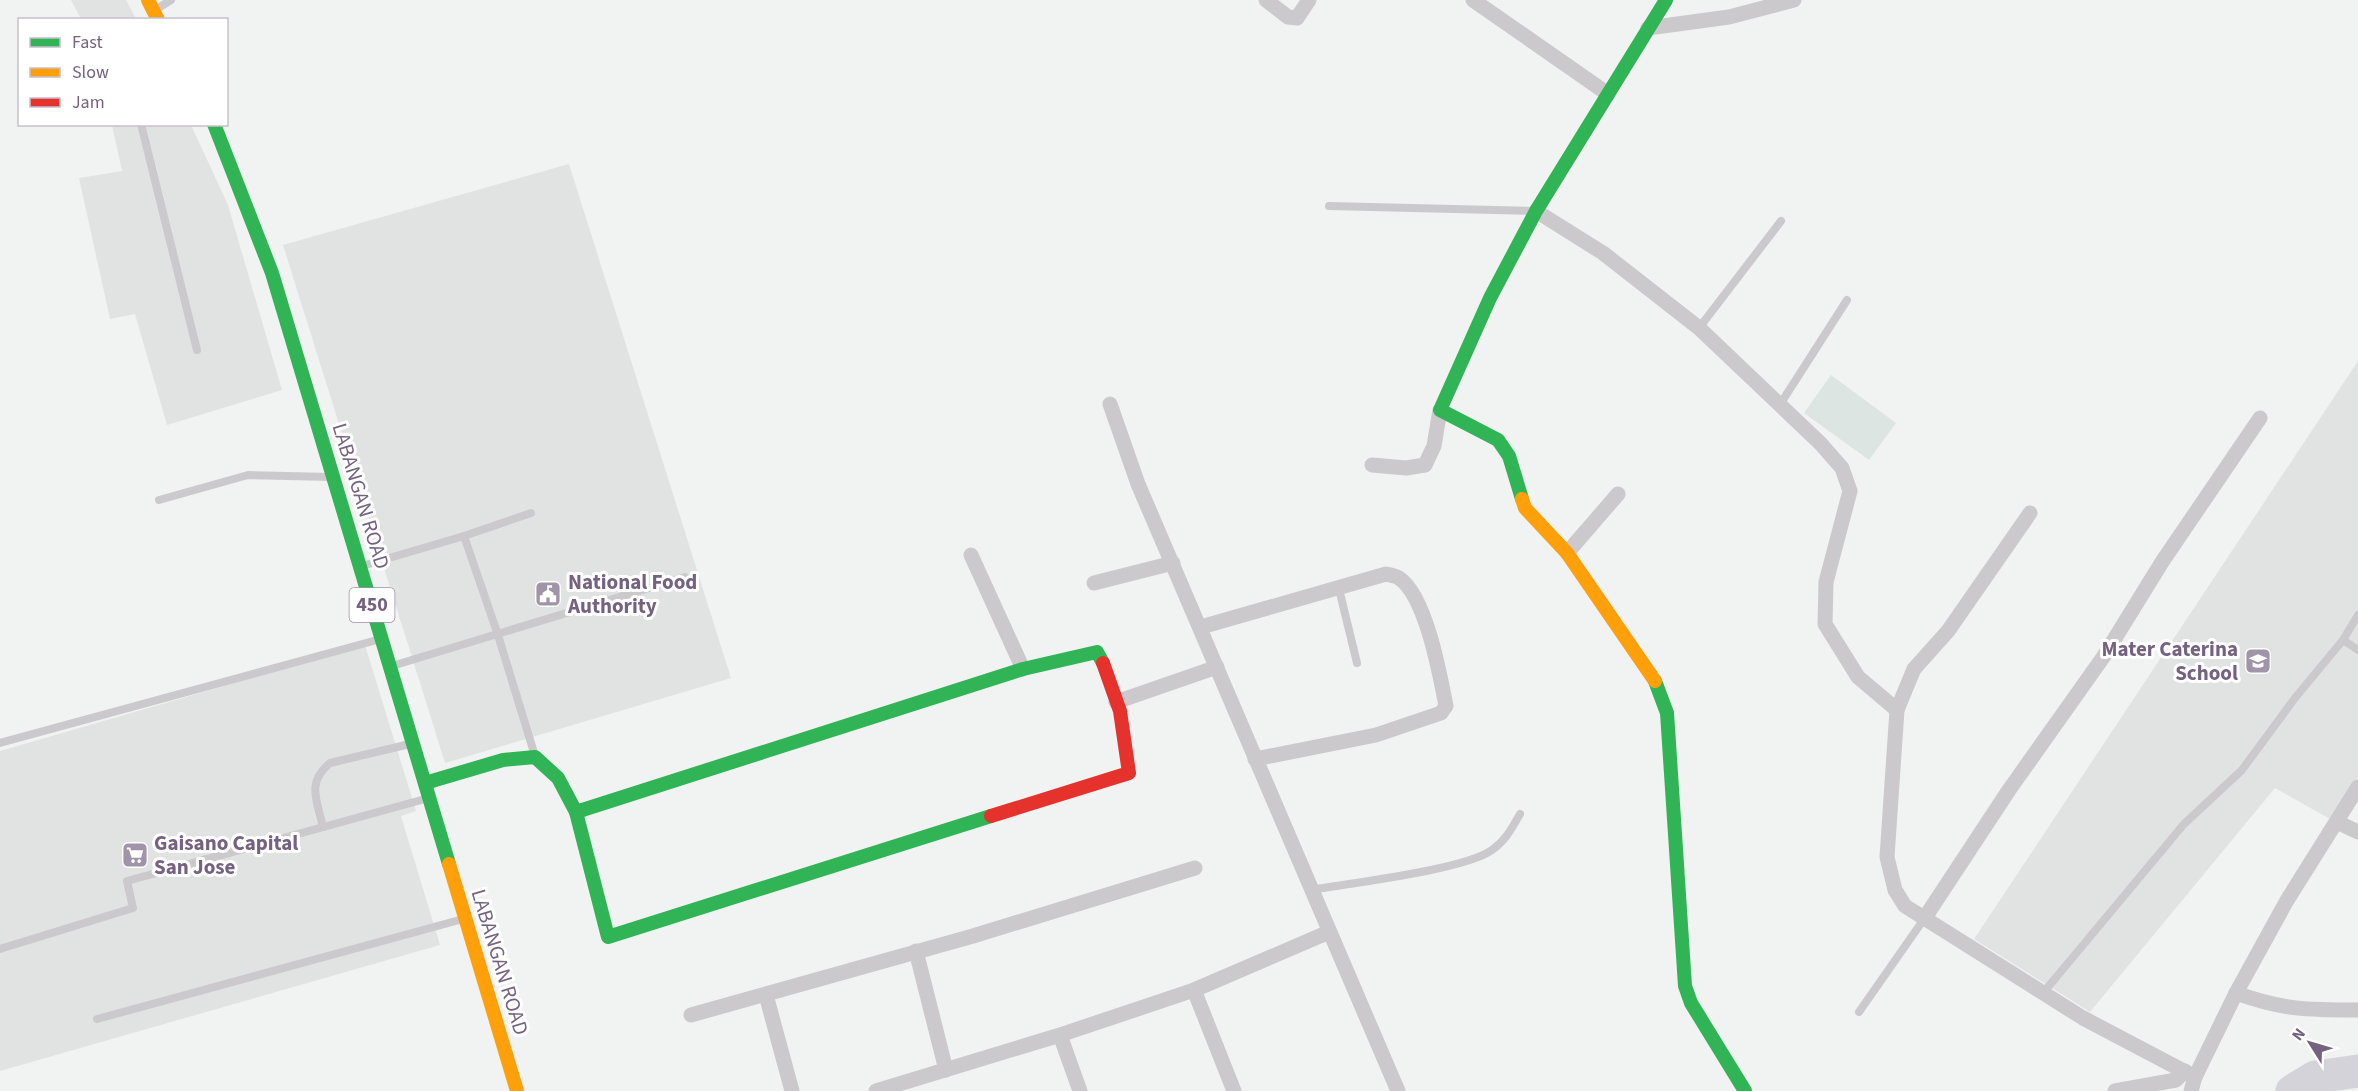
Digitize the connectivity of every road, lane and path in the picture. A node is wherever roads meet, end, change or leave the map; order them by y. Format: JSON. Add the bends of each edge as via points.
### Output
{"nodes":[{"id":1,"x":171,"y":0,"type":"edge"},
{"id":2,"x":1266,"y":0,"type":"edge"},
{"id":3,"x":1309,"y":0,"type":"edge"},
{"id":4,"x":1473,"y":0,"type":"edge"},
{"id":5,"x":1666,"y":0,"type":"edge"},
{"id":6,"x":1794,"y":0,"type":"edge"},
{"id":7,"x":153,"y":10,"type":"edge"},
{"id":8,"x":1648,"y":28,"type":"junction"},
{"id":9,"x":1608,"y":94,"type":"junction"},
{"id":10,"x":141,"y":126,"type":"edge"},
{"id":11,"x":215,"y":126,"type":"edge"},
{"id":12,"x":1329,"y":206,"type":"dead end"},
{"id":13,"x":1536,"y":211,"type":"junction"},
{"id":14,"x":1781,"y":221,"type":"dead end"},
{"id":15,"x":1847,"y":300,"type":"dead end"},
{"id":16,"x":1699,"y":328,"type":"junction"},
{"id":17,"x":197,"y":350,"type":"dead end"},
{"id":18,"x":1110,"y":404,"type":"dead end"},
{"id":19,"x":1779,"y":406,"type":"junction"},
{"id":20,"x":1440,"y":410,"type":"junction"},
{"id":21,"x":2260,"y":418,"type":"dead end"},
{"id":22,"x":1372,"y":465,"type":"dead end"},
{"id":23,"x":333,"y":477,"type":"junction"},
{"id":24,"x":1618,"y":494,"type":"dead end"},
{"id":25,"x":159,"y":500,"type":"dead end"},
{"id":26,"x":531,"y":513,"type":"dead end"},
{"id":27,"x":2030,"y":513,"type":"dead end"},
{"id":28,"x":464,"y":536,"type":"junction"},
{"id":29,"x":1567,"y":553,"type":"junction"},
{"id":30,"x":971,"y":555,"type":"dead end"},
{"id":31,"x":1173,"y":563,"type":"junction"},
{"id":32,"x":361,"y":566,"type":"junction"},
{"id":33,"x":685,"y":577,"type":"dead end"},
{"id":34,"x":1094,"y":583,"type":"dead end"},
{"id":35,"x":1339,"y":589,"type":"junction"},
{"id":36,"x":2358,"y":615,"type":"edge"},
{"id":37,"x":1201,"y":627,"type":"junction"},
{"id":38,"x":498,"y":634,"type":"junction"},
{"id":39,"x":382,"y":639,"type":"junction"},
{"id":40,"x":2343,"y":640,"type":"junction"},
{"id":41,"x":2358,"y":650,"type":"edge"},
{"id":42,"x":1357,"y":663,"type":"dead end"},
{"id":43,"x":390,"y":667,"type":"junction"},
{"id":44,"x":1216,"y":667,"type":"junction"},
{"id":45,"x":1023,"y":669,"type":"junction"},
{"id":46,"x":1116,"y":702,"type":"junction"},
{"id":47,"x":1897,"y":710,"type":"junction"},
{"id":48,"x":0,"y":743,"type":"edge"},
{"id":49,"x":415,"y":743,"type":"junction"},
{"id":50,"x":535,"y":758,"type":"junction"},
{"id":51,"x":1255,"y":759,"type":"junction"},
{"id":52,"x":425,"y":783,"type":"junction"},
{"id":53,"x":2358,"y":787,"type":"edge"},
{"id":54,"x":429,"y":797,"type":"junction"},
{"id":55,"x":576,"y":812,"type":"junction"},
{"id":56,"x":1520,"y":814,"type":"dead end"},
{"id":57,"x":2337,"y":822,"type":"junction"},
{"id":58,"x":324,"y":827,"type":"junction"},
{"id":59,"x":2358,"y":832,"type":"edge"},
{"id":60,"x":1196,"y":868,"type":"dead end"},
{"id":61,"x":1311,"y":890,"type":"junction"},
{"id":62,"x":465,"y":918,"type":"junction"},
{"id":63,"x":1924,"y":919,"type":"junction"},
{"id":64,"x":1329,"y":932,"type":"junction"},
{"id":65,"x":0,"y":949,"type":"edge"},
{"id":66,"x":916,"y":951,"type":"junction"},
{"id":67,"x":1194,"y":990,"type":"junction"},
{"id":68,"x":2043,"y":993,"type":"junction"},
{"id":69,"x":2236,"y":993,"type":"junction"},
{"id":70,"x":766,"y":995,"type":"junction"},
{"id":71,"x":2358,"y":1010,"type":"edge"},
{"id":72,"x":1859,"y":1012,"type":"dead end"},
{"id":73,"x":691,"y":1015,"type":"dead end"},
{"id":74,"x":98,"y":1019,"type":"dead end"},
{"id":75,"x":1060,"y":1035,"type":"junction"},
{"id":76,"x":946,"y":1070,"type":"junction"},
{"id":77,"x":2191,"y":1080,"type":"edge"},
{"id":78,"x":917,"y":1085,"type":"edge"},
{"id":79,"x":517,"y":1091,"type":"edge"},
{"id":80,"x":792,"y":1091,"type":"edge"},
{"id":81,"x":876,"y":1091,"type":"edge"},
{"id":82,"x":1080,"y":1091,"type":"edge"},
{"id":83,"x":1234,"y":1091,"type":"edge"},
{"id":84,"x":1398,"y":1091,"type":"edge"},
{"id":85,"x":1745,"y":1091,"type":"edge"},
{"id":86,"x":2115,"y":1091,"type":"edge"}],
"edges":[{"from":1,"to":7,"type":"lane"},
{"from":2,"to":3,"type":"street","via":[[1288,17],[1297,18]]},
{"from":4,"to":9,"type":"street"},
{"from":5,"to":8,"type":"street"},
{"from":6,"to":8,"type":"street","via":[[1729,17]]},
{"from":8,"to":9,"type":"street"},
{"from":9,"to":13,"type":"street"},
{"from":10,"to":17,"type":"lane"},
{"from":11,"to":23,"type":"street","name":"LABANGAN ROAD","number":"450","via":[[272,273]]},
{"from":12,"to":13,"type":"lane"},
{"from":13,"to":16,"type":"street","via":[[1603,253]]},
{"from":13,"to":20,"type":"street","via":[[1490,298]]},
{"from":14,"to":16,"type":"lane"},
{"from":15,"to":19,"type":"lane"},
{"from":16,"to":19,"type":"street"},
{"from":18,"to":31,"type":"street","via":[[1138,484]]},
{"from":19,"to":47,"type":"street","via":[[1842,468],[1850,491],[1826,582],[1825,624],[1858,677]]},
{"from":20,"to":22,"type":"street","via":[[1434,447],[1425,465]]},
{"from":20,"to":29,"type":"street","via":[[1498,440],[1509,456],[1525,508]]},
{"from":21,"to":63,"type":"street","via":[[2162,562],[2104,656]]},
{"from":23,"to":25,"type":"lane","via":[[248,475]]},
{"from":23,"to":32,"type":"street","name":"LABANGAN ROAD","number":"450"},
{"from":24,"to":29,"type":"street"},
{"from":26,"to":28,"type":"lane"},
{"from":27,"to":47,"type":"street","via":[[1948,631],[1914,669]]},
{"from":28,"to":32,"type":"lane"},
{"from":28,"to":38,"type":"lane"},
{"from":29,"to":85,"type":"street","via":[[1643,661],[1667,713],[1685,986],[1691,1003]]},
{"from":30,"to":45,"type":"street"},
{"from":31,"to":34,"type":"street"},
{"from":31,"to":37,"type":"street"},
{"from":32,"to":39,"type":"street","name":"LABANGAN ROAD","number":"450"},
{"from":33,"to":38,"type":"lane"},
{"from":35,"to":37,"type":"street"},
{"from":35,"to":42,"type":"lane"},
{"from":35,"to":51,"type":"street","via":[[1386,574],[1398,577],[1407,587],[1433,641],[1446,706],[1441,713],[1376,735]]},
{"from":36,"to":40,"type":"lane"},
{"from":37,"to":44,"type":"street"},
{"from":38,"to":43,"type":"lane"},
{"from":38,"to":50,"type":"lane"},
{"from":39,"to":43,"type":"street","name":"LABANGAN ROAD","number":"450"},
{"from":39,"to":48,"type":"lane"},
{"from":40,"to":41,"type":"lane"},
{"from":40,"to":68,"type":"lane","via":[[2242,770],[2184,824]]},
{"from":43,"to":49,"type":"street","name":"LABANGAN ROAD","number":"450"},
{"from":44,"to":46,"type":"street"},
{"from":44,"to":51,"type":"street"},
{"from":45,"to":46,"type":"street","via":[[1096,652],[1107,670]]},
{"from":45,"to":55,"type":"street"},
{"from":46,"to":55,"type":"street","via":[[1129,751],[1129,773],[608,937]]},
{"from":47,"to":63,"type":"street","via":[[1887,857],[1905,906]]},
{"from":49,"to":52,"type":"street","name":"LABANGAN ROAD","number":"450"},
{"from":49,"to":58,"type":"lane","via":[[330,762],[320,771],[314,783]]},
{"from":50,"to":52,"type":"street","via":[[503,760]]},
{"from":50,"to":55,"type":"street","via":[[558,778]]},
{"from":51,"to":61,"type":"street"},
{"from":52,"to":54,"type":"street","name":"LABANGAN ROAD","number":"450"},
{"from":53,"to":57,"type":"street"},
{"from":54,"to":58,"type":"lane"},
{"from":54,"to":62,"type":"street","name":"LABANGAN ROAD","number":"450"},
{"from":56,"to":61,"type":"lane","via":[[1506,839],[1490,852],[1452,865]]},
{"from":57,"to":59,"type":"street"},
{"from":57,"to":69,"type":"street","via":[[2286,902]]},
{"from":58,"to":65,"type":"lane","via":[[127,881],[133,908]]},
{"from":60,"to":66,"type":"street"},
{"from":61,"to":64,"type":"street"},
{"from":62,"to":74,"type":"lane"},
{"from":62,"to":79,"type":"street","name":"LABANGAN ROAD","number":"450"},
{"from":63,"to":68,"type":"street"},
{"from":63,"to":72,"type":"lane"},
{"from":64,"to":67,"type":"street"},
{"from":64,"to":84,"type":"street"},
{"from":66,"to":70,"type":"street"},
{"from":66,"to":76,"type":"street"},
{"from":67,"to":75,"type":"street"},
{"from":67,"to":83,"type":"street"},
{"from":68,"to":77,"type":"street"},
{"from":69,"to":71,"type":"street","via":[[2271,1005],[2305,1010]]},
{"from":69,"to":77,"type":"street"},
{"from":70,"to":73,"type":"street"},
{"from":70,"to":80,"type":"street"},
{"from":75,"to":76,"type":"street"},
{"from":75,"to":82,"type":"street"},
{"from":76,"to":78,"type":"street"},
{"from":77,"to":86,"type":"street"},
{"from":78,"to":81,"type":"street"}]}
